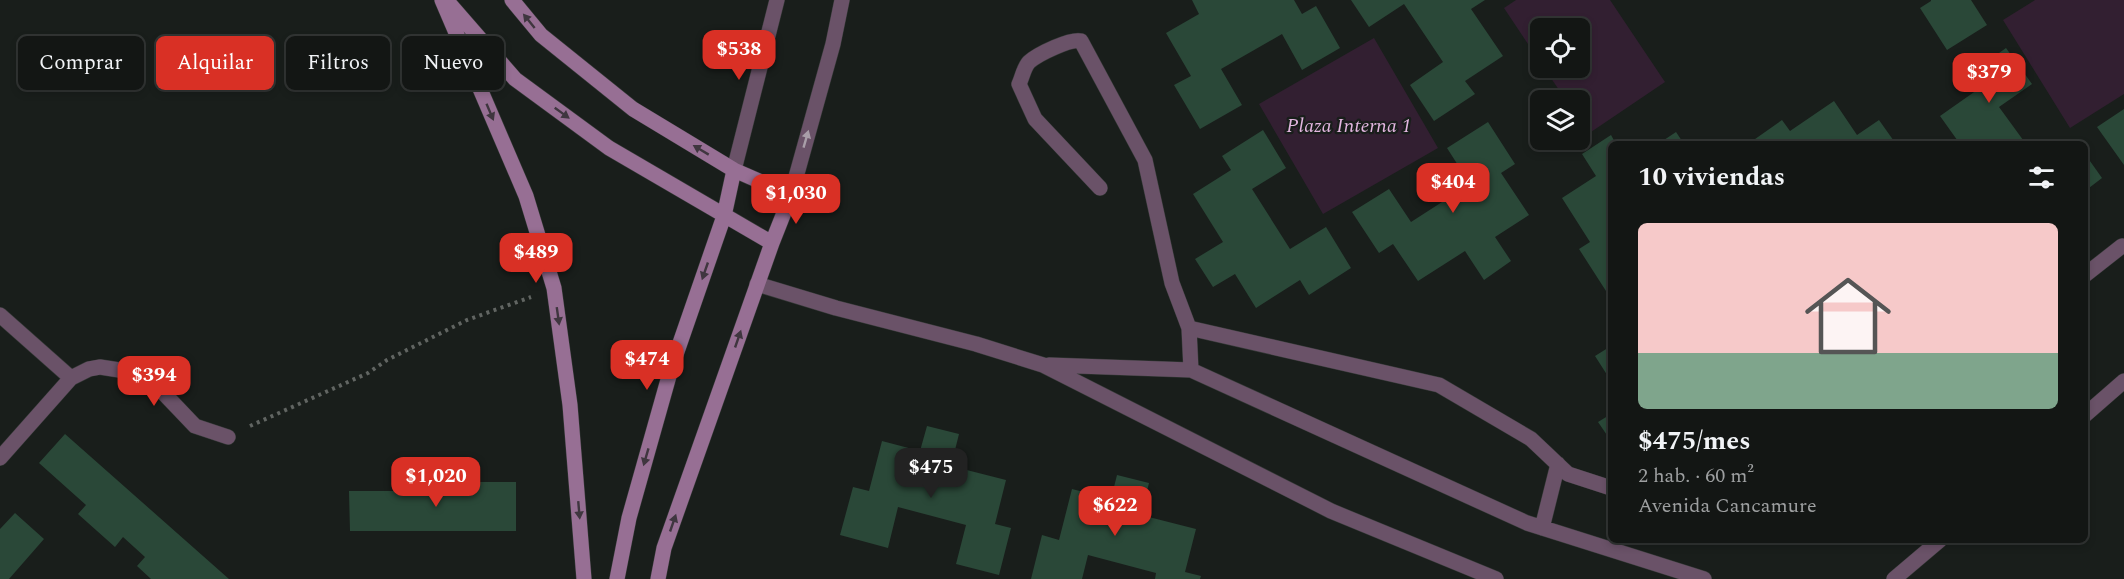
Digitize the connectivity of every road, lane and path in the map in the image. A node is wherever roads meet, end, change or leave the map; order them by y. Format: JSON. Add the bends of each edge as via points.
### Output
{"nodes":[{"id":1,"x":444,"y":0,"type":"edge"},
{"id":2,"x":512,"y":0,"type":"edge"},
{"id":3,"x":777,"y":0,"type":"edge"},
{"id":4,"x":842,"y":0,"type":"edge"},
{"id":5,"x":734,"y":170,"type":"junction"},
{"id":6,"x":1100,"y":188,"type":"dead end"},
{"id":7,"x":790,"y":195,"type":"junction"},
{"id":8,"x":724,"y":216,"type":"junction"},
{"id":9,"x":772,"y":243,"type":"junction"},
{"id":10,"x":2122,"y":246,"type":"dead end"},
{"id":11,"x":2088,"y":273,"type":"edge"},
{"id":12,"x":757,"y":284,"type":"junction"},
{"id":13,"x":554,"y":288,"type":"junction"},
{"id":14,"x":0,"y":315,"type":"edge"},
{"id":15,"x":1189,"y":328,"type":"junction"},
{"id":16,"x":1043,"y":365,"type":"junction"},
{"id":17,"x":1191,"y":370,"type":"junction"},
{"id":18,"x":71,"y":378,"type":"junction"},
{"id":19,"x":2124,"y":381,"type":"edge"},
{"id":20,"x":2088,"y":412,"type":"edge"},
{"id":21,"x":228,"y":437,"type":"joint"},
{"id":22,"x":0,"y":458,"type":"edge"},
{"id":23,"x":1558,"y":464,"type":"junction"},
{"id":24,"x":1608,"y":487,"type":"edge"},
{"id":25,"x":1542,"y":528,"type":"junction"},
{"id":26,"x":1936,"y":543,"type":"edge"},
{"id":27,"x":584,"y":579,"type":"edge"},
{"id":28,"x":617,"y":579,"type":"edge"},
{"id":29,"x":658,"y":579,"type":"edge"},
{"id":30,"x":1496,"y":579,"type":"edge"},
{"id":31,"x":1704,"y":579,"type":"edge"},
{"id":32,"x":1894,"y":579,"type":"edge"}],
"edges":[{"from":1,"to":8,"type":"main road","one_way":true,"via":[[515,79],[609,147]]},
{"from":1,"to":13,"type":"main road","one_way":true,"via":[[526,196]]},
{"from":5,"to":2,"type":"main road","one_way":true,"via":[[633,109],[541,35]]},
{"from":3,"to":5,"type":"street"},
{"from":7,"to":4,"type":"street","one_way":true},
{"from":5,"to":7,"type":"main road"},
{"from":5,"to":8,"type":"main road"},
{"from":6,"to":15,"type":"street","via":[[1035,118],[1019,84],[1028,63],[1075,39],[1082,41],[1145,160],[1172,283]]},
{"from":7,"to":9,"type":"main road"},
{"from":8,"to":9,"type":"main road"},
{"from":8,"to":28,"type":"main road","one_way":true,"via":[[671,369],[629,518]]},
{"from":9,"to":12,"type":"main road"},
{"from":10,"to":11,"type":"street"},
{"from":12,"to":16,"type":"street"},
{"from":29,"to":12,"type":"main road","one_way":true,"via":[[664,548]]},
{"from":13,"to":21,"type":"path","via":[[467,320],[368,373]]},
{"from":13,"to":27,"type":"main road","one_way":true,"via":[[570,405]]},
{"from":14,"to":18,"type":"street"},
{"from":15,"to":17,"type":"street"},
{"from":15,"to":23,"type":"street","via":[[1439,385],[1531,439]]},
{"from":16,"to":17,"type":"street"},
{"from":16,"to":30,"type":"street","via":[[1331,511]]},
{"from":17,"to":25,"type":"street"},
{"from":18,"to":21,"type":"street","via":[[100,367],[132,372],[153,382],[195,426]]},
{"from":18,"to":22,"type":"street"},
{"from":19,"to":20,"type":"street"},
{"from":23,"to":24,"type":"street","via":[[1568,474]]},
{"from":23,"to":25,"type":"street"},
{"from":25,"to":31,"type":"street"},
{"from":26,"to":32,"type":"street"}]}
